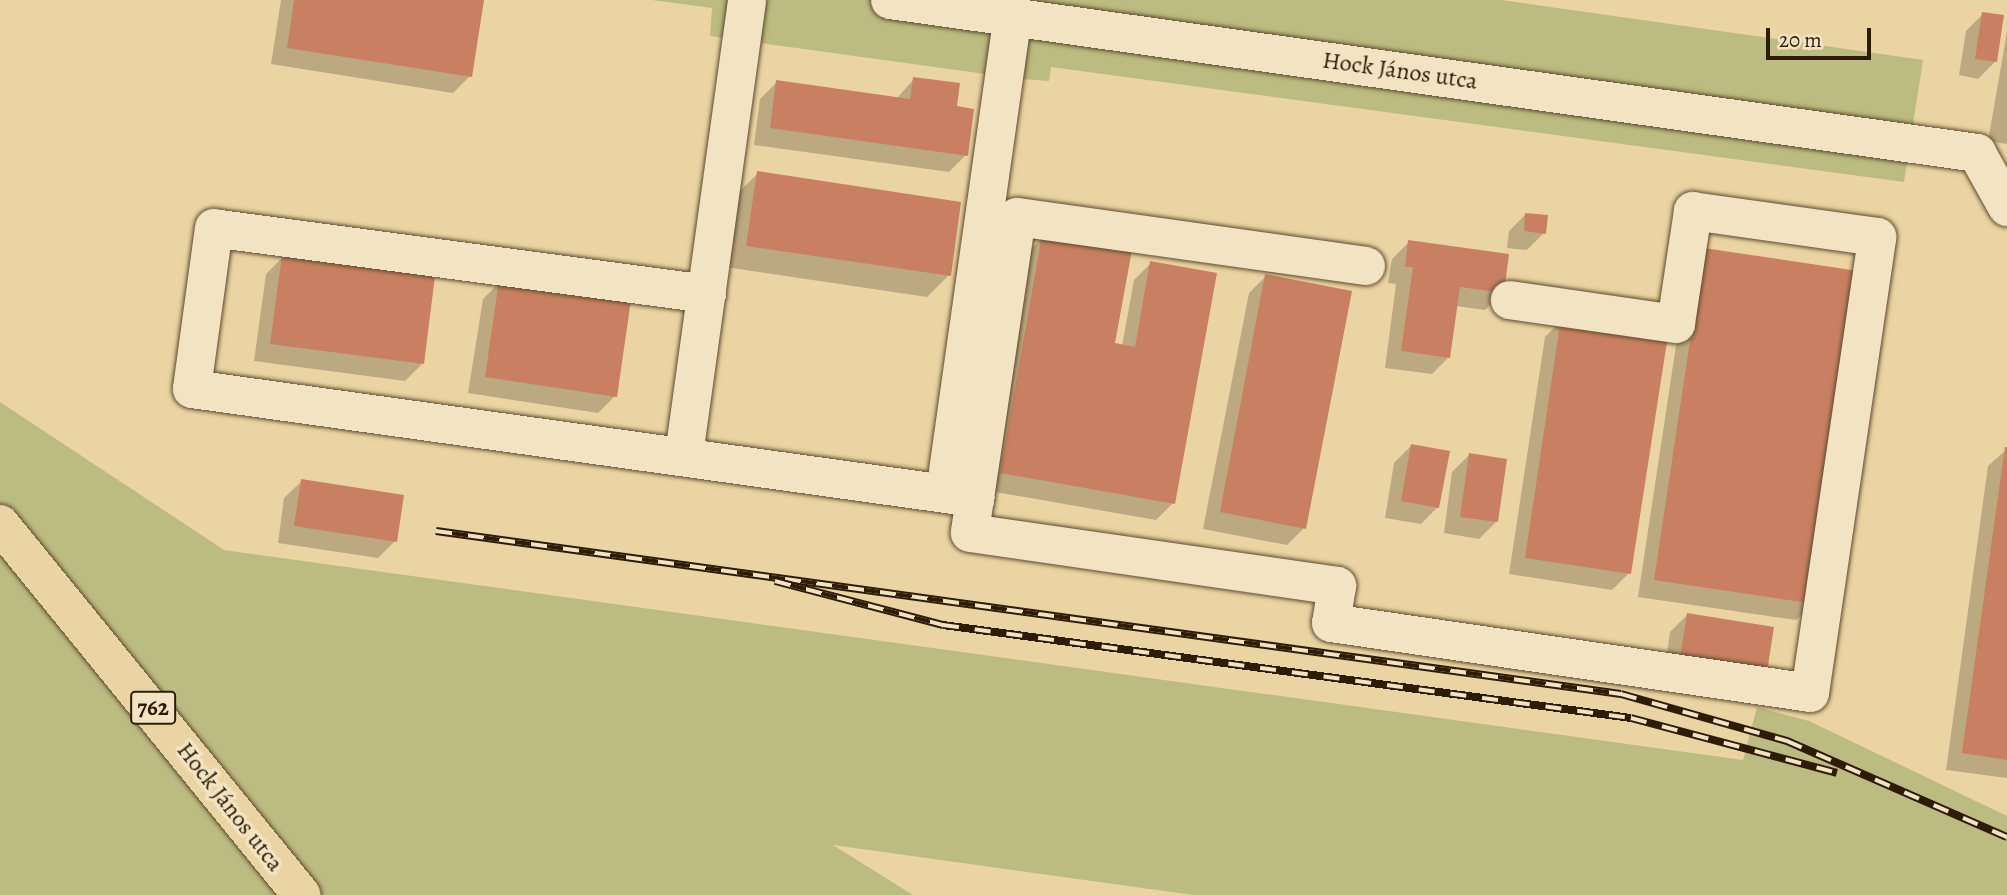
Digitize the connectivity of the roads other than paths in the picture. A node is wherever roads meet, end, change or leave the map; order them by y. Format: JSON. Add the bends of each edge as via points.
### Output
{"nodes":[{"id":1,"x":747,"y":0,"type":"edge"},
{"id":2,"x":890,"y":0,"type":"edge"},
{"id":3,"x":1013,"y":18,"type":"junction"},
{"id":4,"x":1992,"y":149,"type":"edge"},
{"id":5,"x":2007,"y":207,"type":"edge"},
{"id":6,"x":1366,"y":266,"type":"dead end"},
{"id":7,"x":707,"y":294,"type":"junction"},
{"id":8,"x":1510,"y":300,"type":"dead end"},
{"id":9,"x":684,"y":455,"type":"junction"},
{"id":10,"x":948,"y":471,"type":"dead end"},
{"id":11,"x":975,"y":498,"type":"junction"},
{"id":12,"x":0,"y":524,"type":"edge"},
{"id":13,"x":301,"y":895,"type":"edge"}],
"edges":[{"from":1,"to":7,"type":"street"},
{"from":2,"to":3,"type":"street","name":"Hock János utca"},
{"from":3,"to":4,"type":"street","name":"Hock János utca","via":[[1910,143]]},
{"from":3,"to":10,"type":"street"},
{"from":4,"to":5,"type":"street"},
{"from":6,"to":11,"type":"street","via":[[1017,217]]},
{"from":7,"to":9,"type":"street"},
{"from":7,"to":9,"type":"street","via":[[214,228],[192,389]]},
{"from":8,"to":11,"type":"street","via":[[1676,324],[1693,211],[1877,237],[1810,693],[1331,623],[1337,586],[970,533]]},
{"from":9,"to":11,"type":"street"},
{"from":12,"to":13,"type":"main road","name":"Hock János utca","number":"762"}]}
